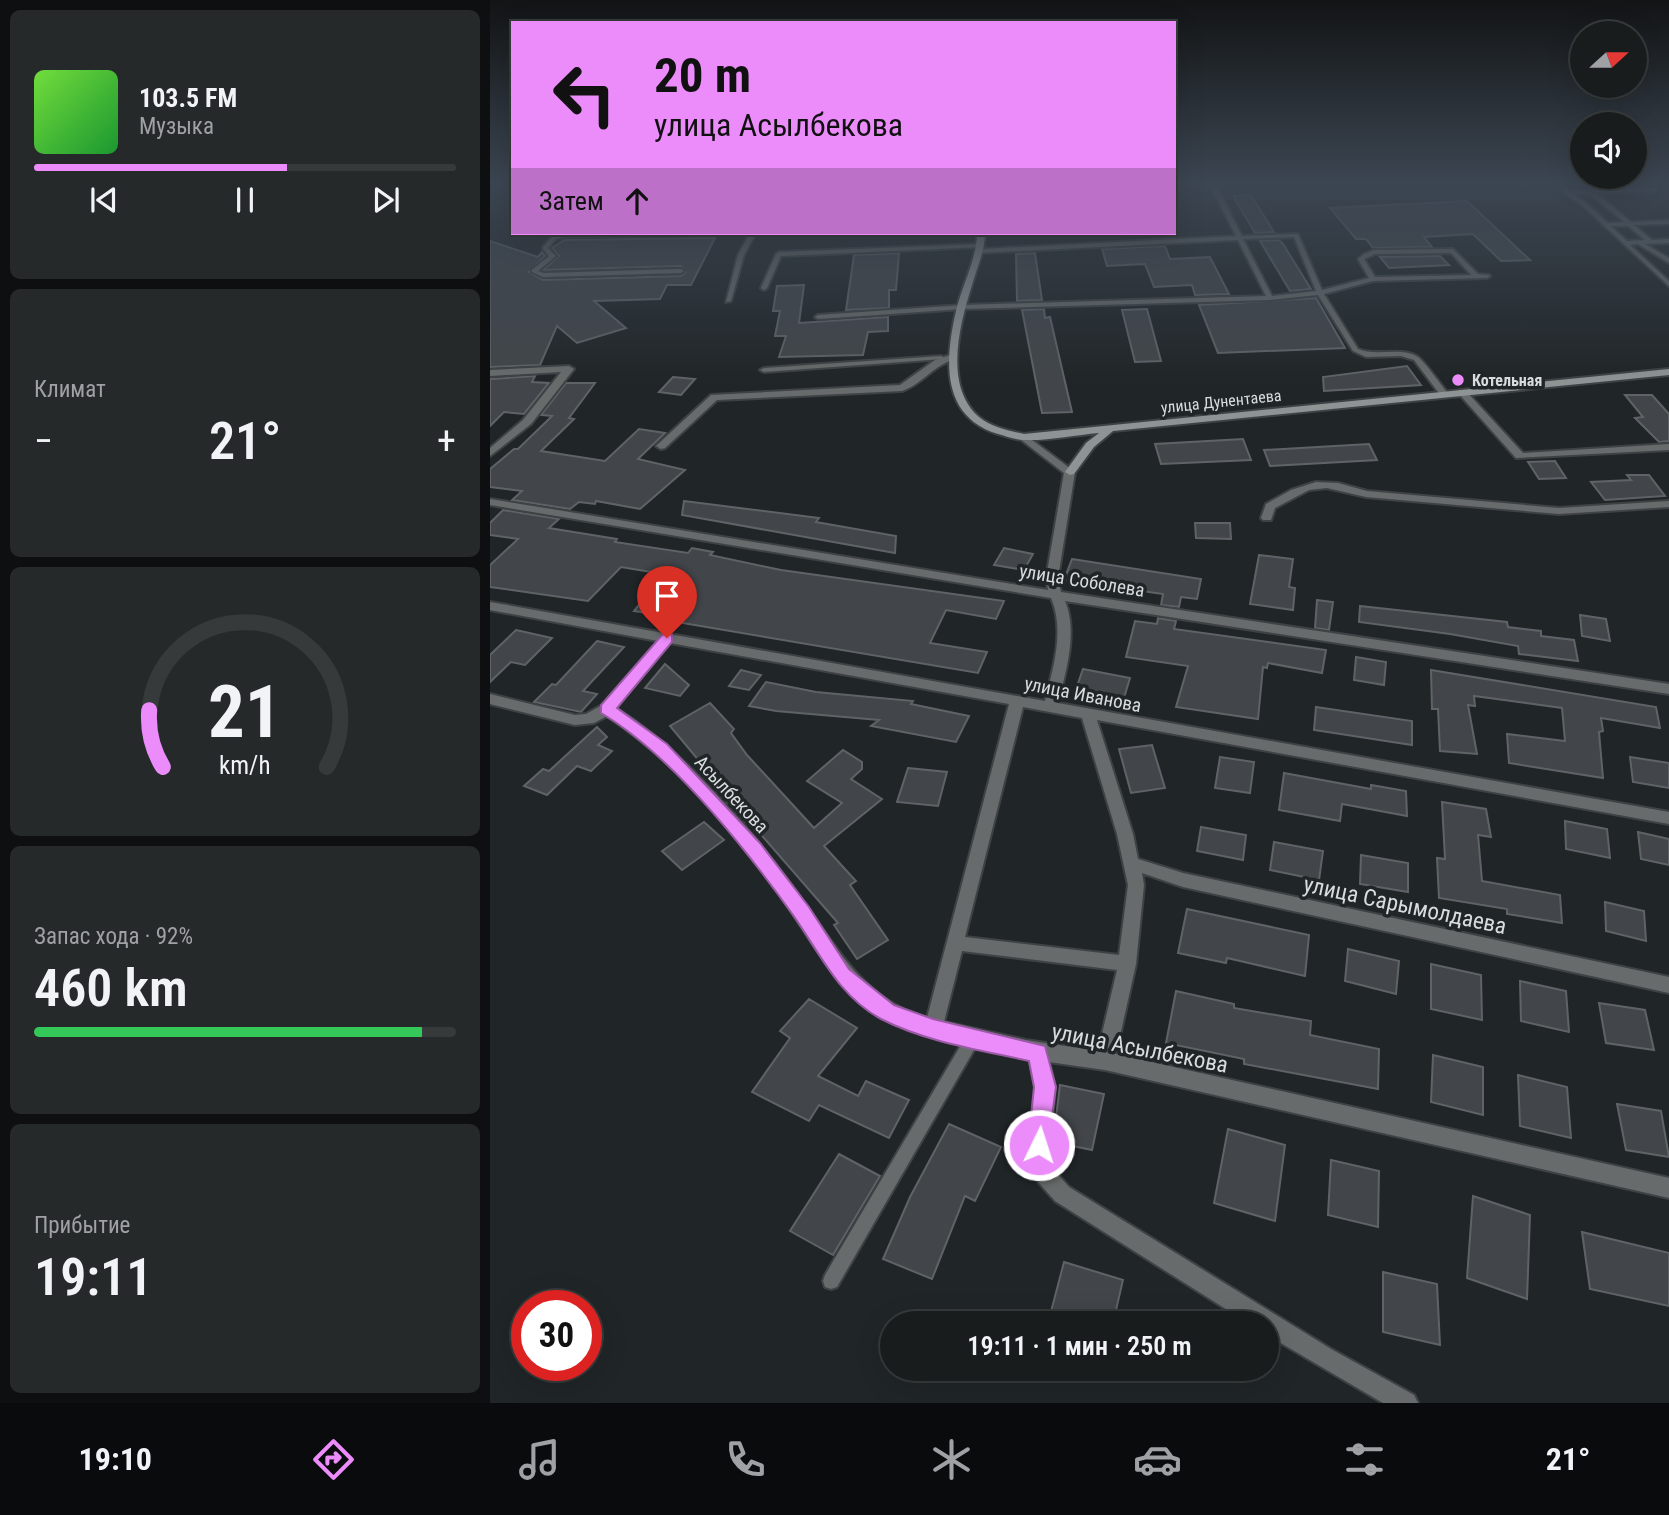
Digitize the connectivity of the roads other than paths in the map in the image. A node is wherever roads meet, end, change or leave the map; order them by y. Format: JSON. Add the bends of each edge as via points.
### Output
{"nodes":[{"id":1,"x":547,"y":250,"type":"edge"},
{"id":2,"x":743,"y":250,"type":"edge"},
{"id":3,"x":921,"y":250,"type":"edge"},
{"id":4,"x":980,"y":250,"type":"edge"},
{"id":5,"x":1245,"y":250,"type":"edge"},
{"id":6,"x":1302,"y":250,"type":"edge"},
{"id":7,"x":1410,"y":250,"type":"edge"},
{"id":8,"x":1433,"y":250,"type":"edge"},
{"id":9,"x":1634,"y":251,"type":"edge"},
{"id":10,"x":681,"y":271,"type":"dead end"},
{"id":11,"x":1476,"y":276,"type":"junction"},
{"id":12,"x":1487,"y":276,"type":"dead end"},
{"id":13,"x":1373,"y":279,"type":"junction"},
{"id":14,"x":1669,"y":284,"type":"edge"},
{"id":15,"x":764,"y":288,"type":"dead end"},
{"id":16,"x":1320,"y":293,"type":"junction"},
{"id":17,"x":1270,"y":298,"type":"junction"},
{"id":18,"x":728,"y":301,"type":"dead end"},
{"id":19,"x":963,"y":307,"type":"junction"},
{"id":20,"x":818,"y":317,"type":"dead end"},
{"id":21,"x":953,"y":357,"type":"junction"},
{"id":22,"x":941,"y":358,"type":"junction"},
{"id":23,"x":764,"y":370,"type":"dead end"},
{"id":24,"x":1669,"y":372,"type":"edge"},
{"id":25,"x":490,"y":373,"type":"edge"},
{"id":26,"x":1462,"y":391,"type":"junction"},
{"id":27,"x":1444,"y":394,"type":"junction"},
{"id":28,"x":1112,"y":428,"type":"junction"},
{"id":29,"x":1024,"y":438,"type":"junction"},
{"id":30,"x":661,"y":446,"type":"dead end"},
{"id":31,"x":1669,"y":447,"type":"edge"},
{"id":32,"x":490,"y":453,"type":"edge"},
{"id":33,"x":1070,"y":472,"type":"junction"},
{"id":34,"x":490,"y":502,"type":"edge"},
{"id":35,"x":1669,"y":504,"type":"edge"},
{"id":36,"x":1267,"y":518,"type":"dead end"},
{"id":37,"x":1054,"y":596,"type":"junction"},
{"id":38,"x":490,"y":606,"type":"edge"},
{"id":39,"x":667,"y":638,"type":"junction"},
{"id":40,"x":1669,"y":689,"type":"edge"},
{"id":41,"x":490,"y":699,"type":"edge"},
{"id":42,"x":1017,"y":701,"type":"junction"},
{"id":43,"x":1050,"y":708,"type":"junction"},
{"id":44,"x":607,"y":709,"type":"junction"},
{"id":45,"x":1089,"y":716,"type":"junction"},
{"id":46,"x":1669,"y":818,"type":"edge"},
{"id":47,"x":1133,"y":864,"type":"junction"},
{"id":48,"x":956,"y":943,"type":"junction"},
{"id":49,"x":1127,"y":964,"type":"junction"},
{"id":50,"x":1669,"y":985,"type":"edge"},
{"id":51,"x":933,"y":1029,"type":"junction"},
{"id":52,"x":972,"y":1038,"type":"junction"},
{"id":53,"x":1038,"y":1054,"type":"junction"},
{"id":54,"x":1105,"y":1061,"type":"junction"},
{"id":55,"x":1669,"y":1188,"type":"edge"},
{"id":56,"x":831,"y":1281,"type":"dead end"},
{"id":57,"x":1406,"y":1403,"type":"edge"}],
"edges":[{"from":1,"to":10,"type":"lane","via":[[553,256],[534,271],[543,275]]},
{"from":2,"to":18,"type":"lane"},
{"from":3,"to":15,"type":"lane","via":[[779,254]]},
{"from":4,"to":19,"type":"street","name":"улица Дунентаева"},
{"from":5,"to":17,"type":"lane"},
{"from":6,"to":16,"type":"lane"},
{"from":7,"to":13,"type":"lane","via":[[1361,258]]},
{"from":8,"to":11,"type":"lane","via":[[1452,251]]},
{"from":9,"to":14,"type":"lane"},
{"from":11,"to":12,"type":"lane"},
{"from":11,"to":13,"type":"lane"},
{"from":13,"to":16,"type":"lane"},
{"from":16,"to":17,"type":"lane"},
{"from":16,"to":27,"type":"lane","via":[[1355,350],[1366,355],[1412,357]]},
{"from":17,"to":19,"type":"lane"},
{"from":19,"to":20,"type":"lane"},
{"from":19,"to":21,"type":"street","name":"улица Дунентаева"},
{"from":21,"to":22,"type":"street"},
{"from":21,"to":29,"type":"street","name":"улица Дунентаева","via":[[953,377],[972,417]]},
{"from":22,"to":23,"type":"lane"},
{"from":22,"to":30,"type":"street","via":[[913,384],[902,388],[714,397]]},
{"from":24,"to":26,"type":"street","name":"улица Дунентаева"},
{"from":25,"to":32,"type":"street","via":[[569,369],[527,422]]},
{"from":26,"to":27,"type":"street","name":"улица Дунентаева"},
{"from":26,"to":31,"type":"street","via":[[1520,456]]},
{"from":27,"to":28,"type":"street","name":"улица Дунентаева"},
{"from":28,"to":29,"type":"street","name":"улица Дунентаева"},
{"from":28,"to":33,"type":"street","via":[[1090,445]]},
{"from":29,"to":33,"type":"street"},
{"from":33,"to":37,"type":"street","via":[[1052,578]]},
{"from":34,"to":37,"type":"street","name":"улица Соболева"},
{"from":35,"to":36,"type":"street","via":[[1559,511],[1366,494],[1321,483],[1300,488],[1270,506]]},
{"from":37,"to":40,"type":"street","name":"улица Соболева"},
{"from":37,"to":43,"type":"street","via":[[1063,614],[1060,668]]},
{"from":38,"to":39,"type":"street","name":"улица Иванова"},
{"from":39,"to":42,"type":"street","name":"улица Иванова"},
{"from":39,"to":44,"type":"street"},
{"from":41,"to":44,"type":"street","via":[[575,720],[589,719]]},
{"from":42,"to":43,"type":"street","name":"улица Иванова"},
{"from":42,"to":48,"type":"street"},
{"from":43,"to":45,"type":"street","name":"улица Иванова"},
{"from":44,"to":51,"type":"street","name":"Асылбекова","via":[[661,749],[754,848],[842,975],[887,1012]]},
{"from":45,"to":46,"type":"street","name":"улица Иванова"},
{"from":45,"to":47,"type":"street"},
{"from":47,"to":49,"type":"street","via":[[1136,885]]},
{"from":47,"to":50,"type":"street","name":"улица Сарымолдаева","via":[[1183,880]]},
{"from":48,"to":49,"type":"street"},
{"from":48,"to":51,"type":"street"},
{"from":49,"to":54,"type":"street"},
{"from":51,"to":52,"type":"street","name":"улица Асылбекова"},
{"from":52,"to":53,"type":"street","name":"улица Асылбекова"},
{"from":52,"to":56,"type":"lane"},
{"from":53,"to":54,"type":"street","name":"улица Асылбекова"},
{"from":53,"to":57,"type":"street","via":[[1045,1087],[1038,1167],[1062,1194],[1323,1357]]},
{"from":54,"to":55,"type":"street","name":"улица Асылбекова"}]}
